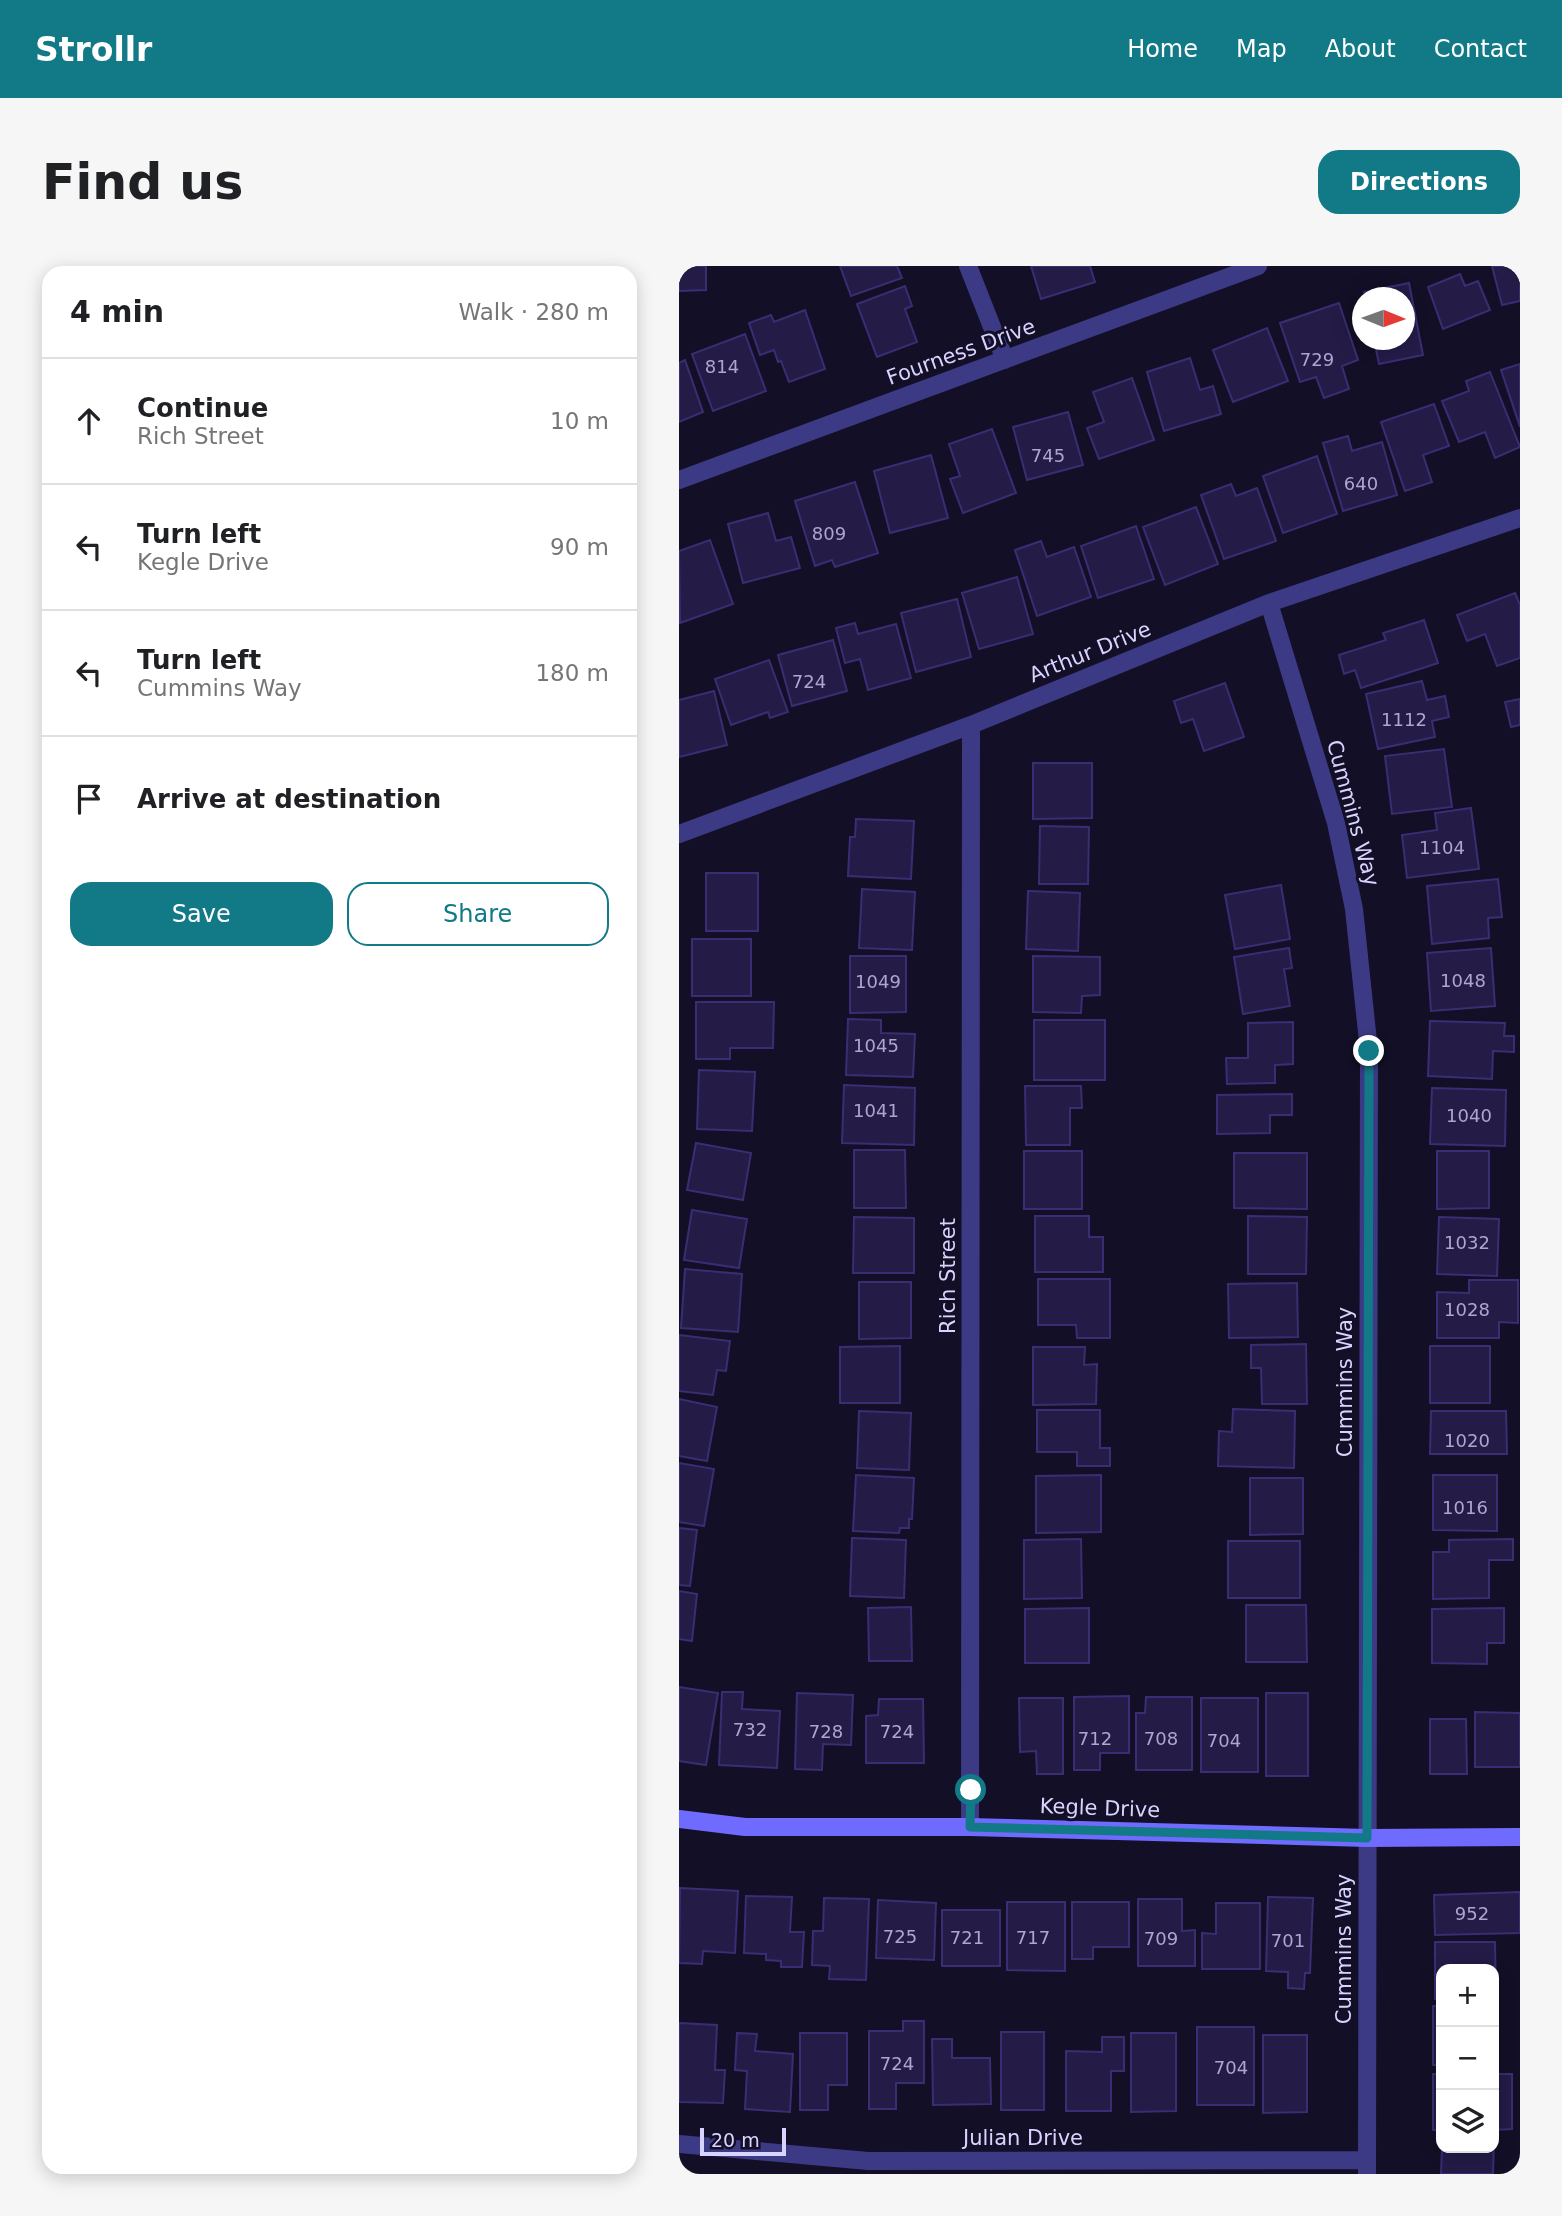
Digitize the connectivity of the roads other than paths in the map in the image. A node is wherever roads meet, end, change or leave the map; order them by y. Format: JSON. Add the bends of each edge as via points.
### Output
{"nodes":[{"id":1,"x":968,"y":266,"type":"edge"},
{"id":2,"x":1258,"y":266,"type":"edge"},
{"id":3,"x":1005,"y":360,"type":"junction"},
{"id":4,"x":679,"y":480,"type":"edge"},
{"id":5,"x":1520,"y":518,"type":"edge"},
{"id":6,"x":1269,"y":603,"type":"junction"},
{"id":7,"x":971,"y":725,"type":"junction"},
{"id":8,"x":679,"y":834,"type":"edge"},
{"id":9,"x":679,"y":1819,"type":"edge"},
{"id":10,"x":970,"y":1827,"type":"junction"},
{"id":11,"x":1520,"y":1837,"type":"edge"},
{"id":12,"x":1367,"y":1838,"type":"junction"},
{"id":13,"x":679,"y":2144,"type":"edge"},
{"id":14,"x":1367,"y":2167,"type":"edge"}],
"edges":[{"from":1,"to":3,"type":"street"},
{"from":2,"to":3,"type":"street","name":"Fourness Drive"},
{"from":3,"to":4,"type":"street","name":"Fourness Drive"},
{"from":5,"to":6,"type":"street","name":"Arthur Drive"},
{"from":6,"to":7,"type":"street","name":"Arthur Drive"},
{"from":6,"to":12,"type":"street","name":"Cummins Way","via":[[1336,824],[1355,909],[1369,1051]]},
{"from":7,"to":8,"type":"street","name":"Arthur Drive"},
{"from":7,"to":10,"type":"street","name":"Rich Street"},
{"from":9,"to":10,"type":"street","name":"Kegle Drive","via":[[745,1827]]},
{"from":10,"to":12,"type":"street","name":"Kegle Drive"},
{"from":11,"to":12,"type":"street","name":"Kegle Drive"},
{"from":12,"to":14,"type":"street","name":"Cummins Way"},
{"from":13,"to":14,"type":"street","name":"Julian Drive","via":[[868,2161]]}]}
